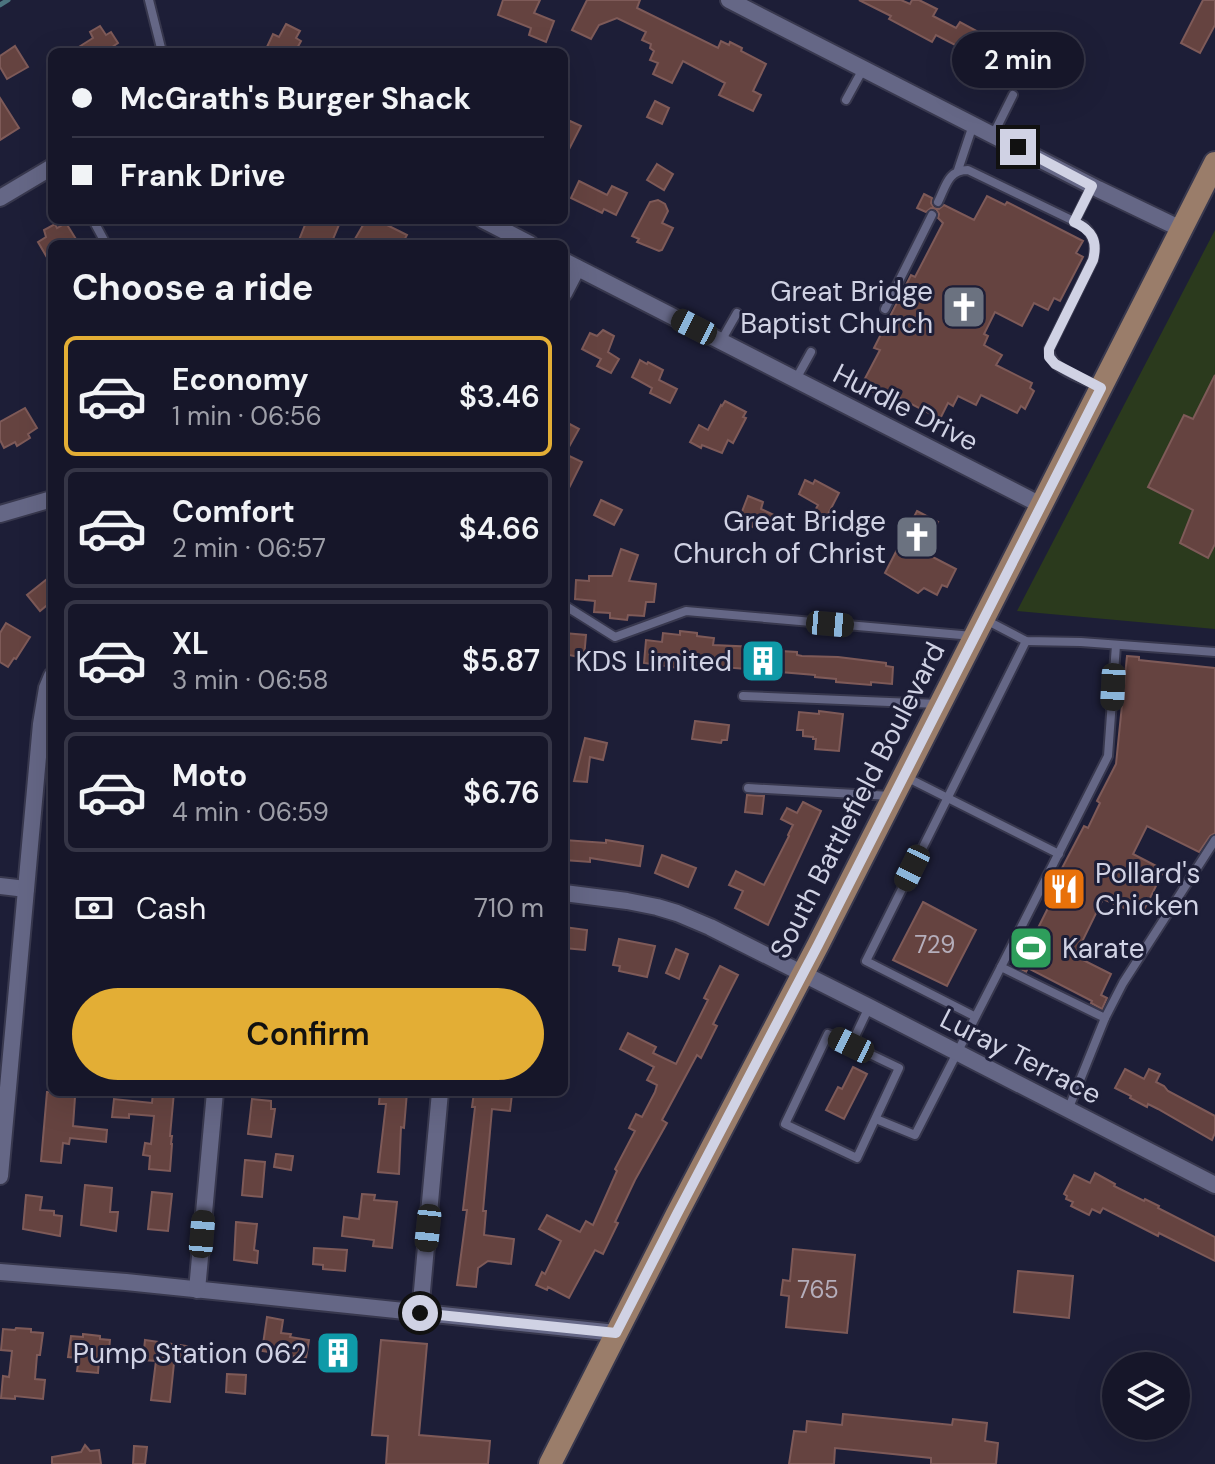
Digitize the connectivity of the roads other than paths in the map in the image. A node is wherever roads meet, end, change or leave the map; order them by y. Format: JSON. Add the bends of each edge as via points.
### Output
{"nodes":[{"id":1,"x":149,"y":0,"type":"edge"},
{"id":2,"x":729,"y":0,"type":"edge"},
{"id":3,"x":161,"y":48,"type":"edge"},
{"id":4,"x":864,"y":68,"type":"junction"},
{"id":5,"x":1013,"y":95,"type":"dead end"},
{"id":6,"x":846,"y":100,"type":"dead end"},
{"id":7,"x":973,"y":124,"type":"junction"},
{"id":8,"x":993,"y":135,"type":"junction"},
{"id":9,"x":1215,"y":163,"type":"edge"},
{"id":10,"x":48,"y":169,"type":"edge"},
{"id":11,"x":958,"y":170,"type":"junction"},
{"id":12,"x":1092,"y":186,"type":"junction"},
{"id":13,"x":0,"y":198,"type":"edge"},
{"id":14,"x":938,"y":202,"type":"dead end"},
{"id":15,"x":932,"y":215,"type":"dead end"},
{"id":16,"x":1074,"y":222,"type":"junction"},
{"id":17,"x":491,"y":224,"type":"edge"},
{"id":18,"x":1181,"y":229,"type":"junction"},
{"id":19,"x":522,"y":240,"type":"edge"},
{"id":20,"x":570,"y":264,"type":"edge"},
{"id":21,"x":885,"y":309,"type":"dead end"},
{"id":22,"x":737,"y":313,"type":"dead end"},
{"id":23,"x":721,"y":341,"type":"junction"},
{"id":24,"x":811,"y":352,"type":"dead end"},
{"id":25,"x":796,"y":379,"type":"junction"},
{"id":26,"x":1101,"y":388,"type":"junction"},
{"id":27,"x":48,"y":500,"type":"edge"},
{"id":28,"x":1041,"y":505,"type":"junction"},
{"id":29,"x":0,"y":514,"type":"edge"},
{"id":30,"x":568,"y":608,"type":"edge"},
{"id":31,"x":979,"y":627,"type":"junction"},
{"id":32,"x":1026,"y":641,"type":"junction"},
{"id":33,"x":1116,"y":645,"type":"junction"},
{"id":34,"x":1215,"y":652,"type":"edge"},
{"id":35,"x":48,"y":686,"type":"edge"},
{"id":36,"x":743,"y":696,"type":"dead end"},
{"id":37,"x":940,"y":704,"type":"junction"},
{"id":38,"x":904,"y":775,"type":"junction"},
{"id":39,"x":748,"y":788,"type":"dead end"},
{"id":40,"x":893,"y":796,"type":"junction"},
{"id":41,"x":947,"y":797,"type":"junction"},
{"id":42,"x":1215,"y":840,"type":"edge"},
{"id":43,"x":1059,"y":854,"type":"junction"},
{"id":44,"x":0,"y":886,"type":"edge"},
{"id":45,"x":26,"y":889,"type":"junction"},
{"id":46,"x":568,"y":894,"type":"edge"},
{"id":47,"x":1001,"y":967,"type":"junction"},
{"id":48,"x":803,"y":973,"type":"junction"},
{"id":49,"x":869,"y":1007,"type":"junction"},
{"id":50,"x":974,"y":1016,"type":"junction"},
{"id":51,"x":1105,"y":1018,"type":"junction"},
{"id":52,"x":851,"y":1045,"type":"junction"},
{"id":53,"x":956,"y":1052,"type":"junction"},
{"id":54,"x":215,"y":1096,"type":"edge"},
{"id":55,"x":440,"y":1096,"type":"edge"},
{"id":56,"x":1068,"y":1110,"type":"junction"},
{"id":57,"x":876,"y":1119,"type":"junction"},
{"id":58,"x":0,"y":1176,"type":"edge"},
{"id":59,"x":1215,"y":1185,"type":"edge"},
{"id":60,"x":0,"y":1272,"type":"edge"},
{"id":61,"x":197,"y":1290,"type":"junction"},
{"id":62,"x":420,"y":1313,"type":"junction"},
{"id":63,"x":616,"y":1333,"type":"junction"},
{"id":64,"x":550,"y":1464,"type":"edge"}],
"edges":[{"from":1,"to":3,"type":"lane"},
{"from":2,"to":4,"type":"street"},
{"from":4,"to":6,"type":"lane"},
{"from":4,"to":7,"type":"street"},
{"from":5,"to":8,"type":"lane"},
{"from":7,"to":8,"type":"street"},
{"from":7,"to":11,"type":"lane"},
{"from":8,"to":12,"type":"street"},
{"from":9,"to":18,"type":"main road","name":"South Battlefield Boulevard"},
{"from":10,"to":13,"type":"street"},
{"from":11,"to":14,"type":"lane"},
{"from":11,"to":16,"type":"lane","via":[[968,170]]},
{"from":12,"to":16,"type":"lane"},
{"from":12,"to":18,"type":"street"},
{"from":15,"to":21,"type":"lane"},
{"from":16,"to":26,"type":"lane","via":[[1091,234],[1095,250],[1049,357]]},
{"from":17,"to":19,"type":"street"},
{"from":18,"to":26,"type":"main road","name":"South Battlefield Boulevard"},
{"from":20,"to":23,"type":"street","name":"Hurdle Drive"},
{"from":22,"to":23,"type":"lane"},
{"from":23,"to":25,"type":"street","name":"Hurdle Drive"},
{"from":24,"to":25,"type":"lane"},
{"from":25,"to":28,"type":"street","name":"Hurdle Drive"},
{"from":26,"to":28,"type":"main road","name":"South Battlefield Boulevard"},
{"from":27,"to":29,"type":"street"},
{"from":28,"to":31,"type":"main road","name":"South Battlefield Boulevard"},
{"from":30,"to":31,"type":"lane","via":[[615,637],[686,611]]},
{"from":31,"to":32,"type":"lane"},
{"from":31,"to":37,"type":"main road","name":"South Battlefield Boulevard"},
{"from":32,"to":33,"type":"lane"},
{"from":32,"to":41,"type":"lane"},
{"from":33,"to":34,"type":"lane"},
{"from":33,"to":43,"type":"lane","via":[[1108,756]]},
{"from":35,"to":45,"type":"street"},
{"from":36,"to":37,"type":"lane"},
{"from":37,"to":38,"type":"main road","name":"South Battlefield Boulevard"},
{"from":38,"to":40,"type":"main road","name":"South Battlefield Boulevard"},
{"from":38,"to":41,"type":"lane"},
{"from":39,"to":40,"type":"lane"},
{"from":40,"to":48,"type":"main road","name":"South Battlefield Boulevard"},
{"from":41,"to":43,"type":"lane"},
{"from":41,"to":50,"type":"lane","via":[[866,961]]},
{"from":42,"to":51,"type":"lane"},
{"from":43,"to":47,"type":"lane"},
{"from":44,"to":45,"type":"street"},
{"from":45,"to":58,"type":"street"},
{"from":46,"to":48,"type":"street","name":"Luray Terrace","via":[[677,913]]},
{"from":47,"to":50,"type":"lane"},
{"from":47,"to":51,"type":"lane"},
{"from":48,"to":49,"type":"street","name":"Luray Terrace"},
{"from":48,"to":63,"type":"main road","name":"South Battlefield Boulevard"},
{"from":49,"to":52,"type":"lane"},
{"from":49,"to":53,"type":"street","name":"Luray Terrace"},
{"from":50,"to":53,"type":"lane"},
{"from":51,"to":56,"type":"lane"},
{"from":52,"to":57,"type":"lane","via":[[899,1068]]},
{"from":52,"to":57,"type":"lane","via":[[828,1034],[785,1124],[857,1158]]},
{"from":53,"to":56,"type":"street","name":"Luray Terrace"},
{"from":53,"to":57,"type":"lane","via":[[915,1135]]},
{"from":54,"to":61,"type":"street"},
{"from":55,"to":62,"type":"street"},
{"from":56,"to":59,"type":"street","name":"Luray Terrace"},
{"from":60,"to":61,"type":"street"},
{"from":61,"to":62,"type":"street"},
{"from":62,"to":63,"type":"street"},
{"from":63,"to":64,"type":"main road","name":"South Battlefield Boulevard"}]}
